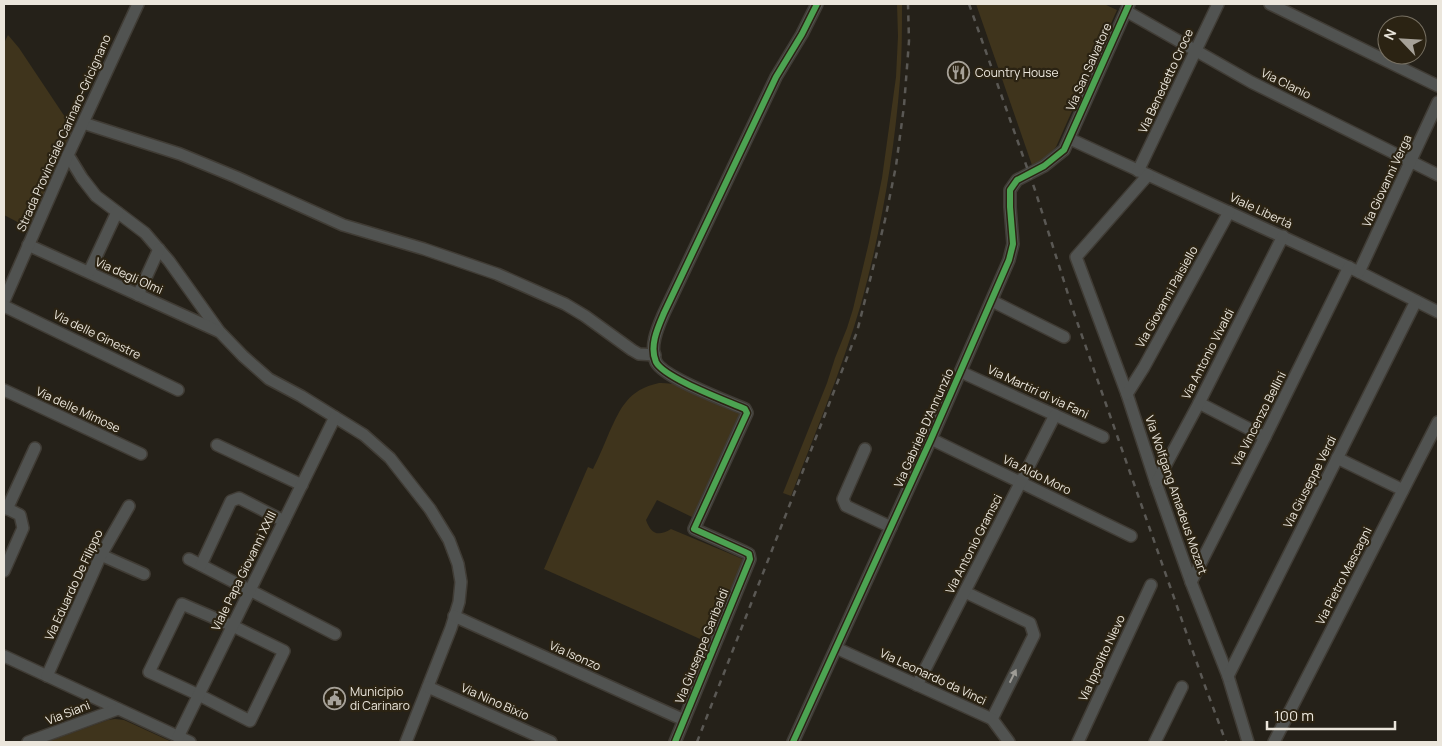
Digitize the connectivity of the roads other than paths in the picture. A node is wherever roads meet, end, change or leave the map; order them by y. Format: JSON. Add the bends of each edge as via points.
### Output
{"nodes":[{"id":1,"x":138,"y":4,"type":"edge"},
{"id":2,"x":817,"y":4,"type":"edge"},
{"id":3,"x":1218,"y":4,"type":"edge"},
{"id":4,"x":1270,"y":4,"type":"edge"},
{"id":5,"x":1128,"y":7,"type":"edge"},
{"id":6,"x":1196,"y":51,"type":"junction"},
{"id":7,"x":1438,"y":86,"type":"edge"},
{"id":8,"x":1438,"y":102,"type":"edge"},
{"id":9,"x":83,"y":123,"type":"junction"},
{"id":10,"x":1070,"y":139,"type":"junction"},
{"id":11,"x":68,"y":155,"type":"junction"},
{"id":12,"x":1411,"y":162,"type":"junction"},
{"id":13,"x":1143,"y":173,"type":"junction"},
{"id":14,"x":1438,"y":175,"type":"edge"},
{"id":15,"x":117,"y":212,"type":"junction"},
{"id":16,"x":1230,"y":212,"type":"junction"},
{"id":17,"x":1283,"y":236,"type":"junction"},
{"id":18,"x":28,"y":245,"type":"junction"},
{"id":19,"x":159,"y":249,"type":"junction"},
{"id":20,"x":1076,"y":257,"type":"joint"},
{"id":21,"x":1354,"y":269,"type":"junction"},
{"id":22,"x":89,"y":272,"type":"junction"},
{"id":23,"x":138,"y":295,"type":"junction"},
{"id":24,"x":4,"y":301,"type":"edge"},
{"id":25,"x":992,"y":301,"type":"junction"},
{"id":26,"x":1416,"y":301,"type":"junction"},
{"id":27,"x":4,"y":306,"type":"edge"},
{"id":28,"x":1438,"y":312,"type":"edge"},
{"id":29,"x":219,"y":331,"type":"junction"},
{"id":30,"x":1064,"y":337,"type":"dead end"},
{"id":31,"x":655,"y":355,"type":"junction"},
{"id":32,"x":962,"y":372,"type":"junction"},
{"id":33,"x":4,"y":390,"type":"edge"},
{"id":34,"x":178,"y":390,"type":"dead end"},
{"id":35,"x":1127,"y":394,"type":"junction"},
{"id":36,"x":1199,"y":402,"type":"junction"},
{"id":37,"x":1055,"y":415,"type":"junction"},
{"id":38,"x":335,"y":417,"type":"junction"},
{"id":39,"x":1438,"y":422,"type":"edge"},
{"id":40,"x":1103,"y":437,"type":"dead end"},
{"id":41,"x":1265,"y":437,"type":"junction"},
{"id":42,"x":931,"y":439,"type":"junction"},
{"id":43,"x":217,"y":445,"type":"dead end"},
{"id":44,"x":35,"y":448,"type":"dead end"},
{"id":45,"x":865,"y":449,"type":"dead end"},
{"id":46,"x":141,"y":454,"type":"dead end"},
{"id":47,"x":1337,"y":458,"type":"junction"},
{"id":48,"x":1021,"y":483,"type":"junction"},
{"id":49,"x":302,"y":484,"type":"junction"},
{"id":50,"x":1156,"y":484,"type":"junction"},
{"id":51,"x":1403,"y":490,"type":"junction"},
{"id":52,"x":129,"y":506,"type":"dead end"},
{"id":53,"x":5,"y":508,"type":"edge"},
{"id":54,"x":284,"y":521,"type":"junction"},
{"id":55,"x":891,"y":528,"type":"junction"},
{"id":56,"x":1131,"y":536,"type":"dead end"},
{"id":57,"x":101,"y":555,"type":"junction"},
{"id":58,"x":189,"y":559,"type":"dead end"},
{"id":59,"x":201,"y":565,"type":"junction"},
{"id":60,"x":4,"y":570,"type":"edge"},
{"id":61,"x":144,"y":574,"type":"dead end"},
{"id":62,"x":1191,"y":582,"type":"junction"},
{"id":63,"x":1151,"y":585,"type":"dead end"},
{"id":64,"x":250,"y":590,"type":"junction"},
{"id":65,"x":965,"y":592,"type":"junction"},
{"id":66,"x":454,"y":616,"type":"junction"},
{"id":67,"x":233,"y":626,"type":"junction"},
{"id":68,"x":335,"y":634,"type":"dead end"},
{"id":69,"x":836,"y":648,"type":"junction"},
{"id":70,"x":4,"y":656,"type":"edge"},
{"id":71,"x":47,"y":676,"type":"junction"},
{"id":72,"x":1228,"y":676,"type":"junction"},
{"id":73,"x":917,"y":685,"type":"junction"},
{"id":74,"x":428,"y":687,"type":"junction"},
{"id":75,"x":1182,"y":687,"type":"dead end"},
{"id":76,"x":198,"y":695,"type":"junction"},
{"id":77,"x":118,"y":709,"type":"junction"},
{"id":78,"x":992,"y":719,"type":"junction"},
{"id":79,"x":684,"y":720,"type":"junction"},
{"id":80,"x":178,"y":737,"type":"junction"},
{"id":81,"x":28,"y":742,"type":"edge"},
{"id":82,"x":190,"y":742,"type":"edge"},
{"id":83,"x":406,"y":742,"type":"edge"},
{"id":84,"x":551,"y":742,"type":"edge"},
{"id":85,"x":675,"y":742,"type":"edge"},
{"id":86,"x":793,"y":742,"type":"edge"},
{"id":87,"x":1009,"y":742,"type":"edge"},
{"id":88,"x":1078,"y":742,"type":"edge"},
{"id":89,"x":1155,"y":742,"type":"edge"},
{"id":90,"x":1248,"y":742,"type":"edge"},
{"id":91,"x":1274,"y":742,"type":"edge"}],
"edges":[{"from":1,"to":9,"type":"street","name":"Strada Provinciale Carinaro-Gricignano"},
{"from":2,"to":31,"type":"street","via":[[776,77],[664,313],[656,334]]},
{"from":3,"to":6,"type":"street","name":"Via Benedetto Croce"},
{"from":4,"to":7,"type":"street"},
{"from":5,"to":6,"type":"street","name":"Via Clanio"},
{"from":5,"to":10,"type":"street","name":"Via San Salvatore"},
{"from":6,"to":12,"type":"street","name":"Via Clanio"},
{"from":6,"to":13,"type":"street","name":"Via Benedetto Croce"},
{"from":8,"to":12,"type":"street","name":"Via Giovanni Verga"},
{"from":9,"to":11,"type":"street","name":"Strada Provinciale Carinaro-Gricignano"},
{"from":9,"to":31,"type":"street","via":[[180,154],[342,225],[498,274],[565,304],[639,354]]},
{"from":10,"to":13,"type":"street","name":"Viale Libertà"},
{"from":10,"to":25,"type":"street","name":"Via Gabriele D'Annunzio","via":[[1055,159],[1017,180],[1010,190],[1013,244]]},
{"from":11,"to":15,"type":"street","via":[[96,196]]},
{"from":11,"to":18,"type":"street","name":"Strada Provinciale Carinaro-Gricignano"},
{"from":12,"to":14,"type":"street","name":"Via Clanio"},
{"from":12,"to":21,"type":"street","name":"Via Giovanni Verga"},
{"from":13,"to":16,"type":"street","name":"Viale Libertà"},
{"from":13,"to":20,"type":"street","name":"Via Benedetto Croce"},
{"from":15,"to":19,"type":"street","via":[[145,233]]},
{"from":15,"to":22,"type":"street"},
{"from":16,"to":17,"type":"street","name":"Viale Libertà"},
{"from":16,"to":35,"type":"street","name":"Via Giovanni Paisiello"},
{"from":17,"to":21,"type":"street","name":"Viale Libertà"},
{"from":17,"to":36,"type":"street","name":"Via Antonio Vivaldi"},
{"from":18,"to":22,"type":"street","name":"Via degli Olmi"},
{"from":18,"to":24,"type":"street","name":"Strada Provinciale Carinaro-Gricignano"},
{"from":19,"to":23,"type":"street"},
{"from":19,"to":29,"type":"street"},
{"from":20,"to":35,"type":"street","name":"Via Wolfgang Amadeus Mozart"},
{"from":21,"to":26,"type":"street","name":"Viale Libertà"},
{"from":21,"to":41,"type":"street","name":"Via Vincenzo Bellini"},
{"from":22,"to":23,"type":"street","name":"Via degli Olmi"},
{"from":23,"to":29,"type":"street","name":"Via degli Olmi"},
{"from":25,"to":30,"type":"street"},
{"from":25,"to":32,"type":"street","name":"Via Gabriele D'Annunzio"},
{"from":26,"to":28,"type":"street","name":"Viale Libertà"},
{"from":26,"to":47,"type":"street","name":"Via Giuseppe Verdi"},
{"from":27,"to":34,"type":"street","name":"Via delle Ginestre"},
{"from":29,"to":38,"type":"street","via":[[269,379]]},
{"from":31,"to":79,"type":"street","name":"Via Giuseppe Garibaldi","via":[[660,368],[675,378],[745,409],[747,414],[694,529],[749,554],[750,559]]},
{"from":32,"to":37,"type":"street","name":"Via Martiri di via Fani"},
{"from":32,"to":42,"type":"street","name":"Via Gabriele D'Annunzio"},
{"from":33,"to":46,"type":"street","name":"Via delle Mimose"},
{"from":35,"to":50,"type":"street","name":"Via Wolfgang Amadeus Mozart"},
{"from":36,"to":41,"type":"street"},
{"from":36,"to":50,"type":"street","name":"Via Antonio Vivaldi"},
{"from":37,"to":40,"type":"street","name":"Via Martiri di via Fani"},
{"from":37,"to":48,"type":"street","name":"Via Antonio Gramsci"},
{"from":38,"to":49,"type":"street","name":"Viale Papa Giovanni XXIII"},
{"from":38,"to":66,"type":"street","via":[[364,435],[390,458],[430,509],[458,564],[461,582]]},
{"from":39,"to":51,"type":"street","name":"Via Pietro Mascagni"},
{"from":41,"to":62,"type":"street","name":"Via Vincenzo Bellini"},
{"from":42,"to":48,"type":"street","name":"Via Aldo Moro"},
{"from":42,"to":55,"type":"street","name":"Via Gabriele D'Annunzio"},
{"from":43,"to":49,"type":"street"},
{"from":44,"to":53,"type":"street"},
{"from":45,"to":55,"type":"street","via":[[843,499],[846,506]]},
{"from":47,"to":51,"type":"street"},
{"from":47,"to":72,"type":"street","name":"Via Giuseppe Verdi"},
{"from":48,"to":56,"type":"street","name":"Via Aldo Moro"},
{"from":48,"to":65,"type":"street","name":"Via Antonio Gramsci"},
{"from":49,"to":54,"type":"street","name":"Viale Papa Giovanni XXIII"},
{"from":50,"to":62,"type":"street","name":"Via Wolfgang Amadeus Mozart"},
{"from":51,"to":91,"type":"street","name":"Via Pietro Mascagni"},
{"from":52,"to":57,"type":"street","name":"Via Eduardo De Filippo"},
{"from":53,"to":60,"type":"street","via":[[20,515],[23,528]]},
{"from":54,"to":59,"type":"street","via":[[239,498],[231,501]]},
{"from":54,"to":64,"type":"street","name":"Viale Papa Giovanni XXIII"},
{"from":55,"to":69,"type":"street","name":"Via Gabriele D'Annunzio"},
{"from":57,"to":61,"type":"street"},
{"from":57,"to":71,"type":"street","name":"Via Eduardo De Filippo"},
{"from":58,"to":59,"type":"street"},
{"from":59,"to":64,"type":"street"},
{"from":62,"to":72,"type":"street","name":"Via Wolfgang Amadeus Mozart"},
{"from":63,"to":88,"type":"street","name":"Via Ippolito Nievo"},
{"from":64,"to":67,"type":"street","name":"Viale Papa Giovanni XXIII"},
{"from":64,"to":68,"type":"street"},
{"from":65,"to":73,"type":"street","name":"Via Antonio Gramsci"},
{"from":78,"to":65,"type":"street","one_way":true,"via":[[1034,635],[1030,623]]},
{"from":66,"to":74,"type":"street"},
{"from":66,"to":79,"type":"street","name":"Via Isonzo"},
{"from":67,"to":76,"type":"street","name":"Viale Papa Giovanni XXIII"},
{"from":67,"to":76,"type":"street","via":[[182,604],[149,672]]},
{"from":67,"to":76,"type":"street","via":[[284,651],[250,721]]},
{"from":69,"to":73,"type":"street","name":"Via Leonardo da Vinci"},
{"from":69,"to":86,"type":"street","name":"Via Gabriele D'Annunzio"},
{"from":70,"to":71,"type":"street"},
{"from":71,"to":77,"type":"street"},
{"from":72,"to":90,"type":"street","name":"Via Wolfgang Amadeus Mozart"},
{"from":73,"to":78,"type":"street","name":"Via Leonardo da Vinci"},
{"from":74,"to":83,"type":"street"},
{"from":74,"to":84,"type":"street","name":"Via Nino Bixio"},
{"from":75,"to":89,"type":"street"},
{"from":76,"to":80,"type":"street","name":"Viale Papa Giovanni XXIII"},
{"from":77,"to":80,"type":"street"},
{"from":77,"to":81,"type":"street","name":"Via Siani"},
{"from":78,"to":87,"type":"street","name":"Via Leonardo da Vinci"},
{"from":79,"to":85,"type":"street","name":"Via Giuseppe Garibaldi"},
{"from":80,"to":82,"type":"street"}]}
